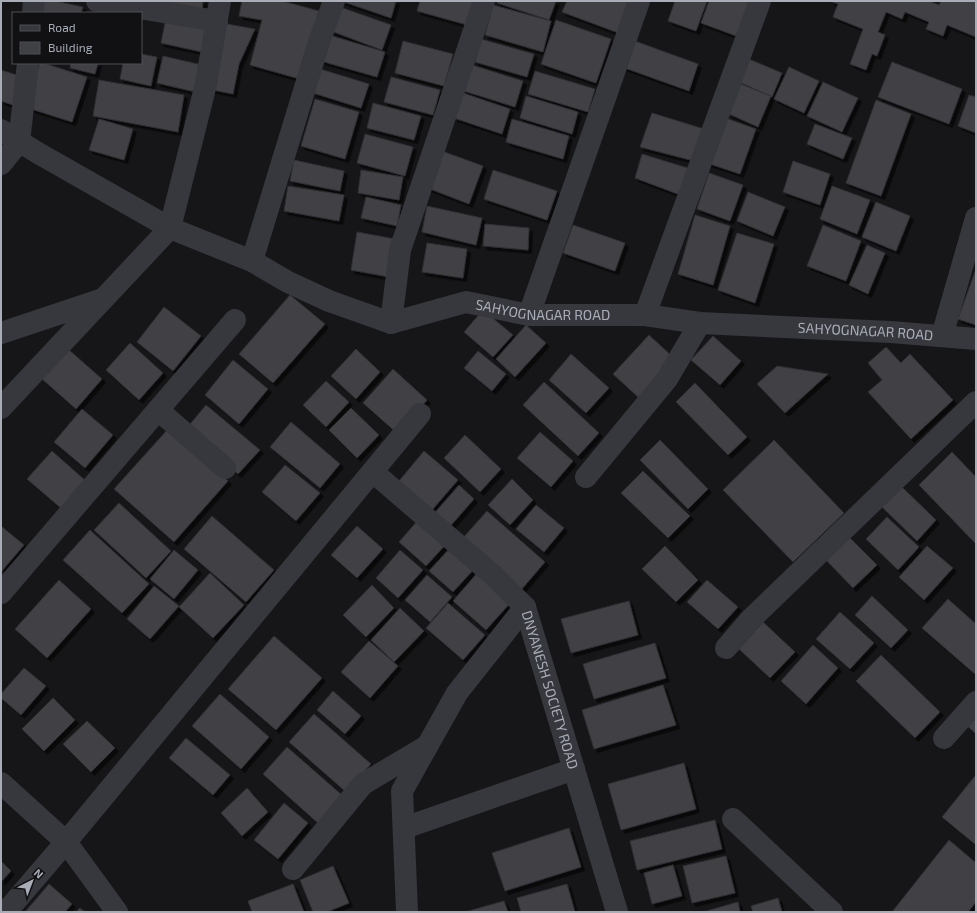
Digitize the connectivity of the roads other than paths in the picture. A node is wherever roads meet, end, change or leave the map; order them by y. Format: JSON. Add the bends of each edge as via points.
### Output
{"nodes":[{"id":1,"x":34,"y":1,"type":"edge"},
{"id":2,"x":97,"y":1,"type":"edge"},
{"id":3,"x":334,"y":1,"type":"edge"},
{"id":4,"x":484,"y":1,"type":"edge"},
{"id":5,"x":639,"y":1,"type":"edge"},
{"id":6,"x":760,"y":1,"type":"edge"},
{"id":7,"x":219,"y":11,"type":"edge"},
{"id":8,"x":33,"y":12,"type":"edge"},
{"id":9,"x":28,"y":64,"type":"edge"},
{"id":10,"x":1,"y":130,"type":"edge"},
{"id":11,"x":20,"y":142,"type":"junction"},
{"id":12,"x":1,"y":164,"type":"edge"},
{"id":13,"x":976,"y":218,"type":"edge"},
{"id":14,"x":170,"y":228,"type":"junction"},
{"id":15,"x":252,"y":261,"type":"junction"},
{"id":16,"x":103,"y":299,"type":"junction"},
{"id":17,"x":529,"y":314,"type":"junction"},
{"id":18,"x":645,"y":315,"type":"junction"},
{"id":19,"x":235,"y":320,"type":"dead end"},
{"id":20,"x":391,"y":323,"type":"junction"},
{"id":21,"x":700,"y":323,"type":"junction"},
{"id":22,"x":1,"y":333,"type":"edge"},
{"id":23,"x":942,"y":336,"type":"junction"},
{"id":24,"x":976,"y":339,"type":"edge"},
{"id":25,"x":976,"y":402,"type":"edge"},
{"id":26,"x":1,"y":408,"type":"edge"},
{"id":27,"x":158,"y":410,"type":"junction"},
{"id":28,"x":420,"y":414,"type":"dead end"},
{"id":29,"x":224,"y":468,"type":"dead end"},
{"id":30,"x":373,"y":472,"type":"junction"},
{"id":31,"x":586,"y":477,"type":"dead end"},
{"id":32,"x":1,"y":594,"type":"edge"},
{"id":33,"x":524,"y":607,"type":"junction"},
{"id":34,"x":726,"y":648,"type":"dead end"},
{"id":35,"x":976,"y":702,"type":"edge"},
{"id":36,"x":944,"y":738,"type":"dead end"},
{"id":37,"x":428,"y":745,"type":"junction"},
{"id":38,"x":574,"y":769,"type":"junction"},
{"id":39,"x":1,"y":783,"type":"edge"},
{"id":40,"x":733,"y":820,"type":"dead end"},
{"id":41,"x":404,"y":828,"type":"junction"},
{"id":42,"x":66,"y":842,"type":"junction"},
{"id":43,"x":293,"y":869,"type":"dead end"},
{"id":44,"x":6,"y":912,"type":"edge"},
{"id":45,"x":117,"y":912,"type":"edge"},
{"id":46,"x":407,"y":912,"type":"edge"},
{"id":47,"x":617,"y":912,"type":"edge"},
{"id":48,"x":832,"y":912,"type":"edge"}],
"edges":[{"from":1,"to":8,"type":"street"},
{"from":2,"to":7,"type":"street"},
{"from":3,"to":15,"type":"street"},
{"from":4,"to":20,"type":"street","via":[[400,250]]},
{"from":5,"to":17,"type":"street"},
{"from":6,"to":18,"type":"street"},
{"from":7,"to":14,"type":"street","via":[[206,84]]},
{"from":9,"to":11,"type":"street"},
{"from":10,"to":11,"type":"street"},
{"from":11,"to":12,"type":"street"},
{"from":11,"to":14,"type":"street"},
{"from":13,"to":23,"type":"street"},
{"from":14,"to":15,"type":"street"},
{"from":14,"to":16,"type":"street"},
{"from":15,"to":20,"type":"street","via":[[288,282],[329,301]]},
{"from":16,"to":22,"type":"street"},
{"from":16,"to":26,"type":"street"},
{"from":17,"to":18,"type":"street","name":"SAHYOGNAGAR ROAD"},
{"from":17,"to":20,"type":"street","name":"SAHYOGNAGAR ROAD","via":[[466,302]]},
{"from":18,"to":21,"type":"street","name":"SAHYOGNAGAR ROAD"},
{"from":19,"to":27,"type":"street"},
{"from":21,"to":23,"type":"street","name":"SAHYOGNAGAR ROAD"},
{"from":21,"to":31,"type":"street","via":[[667,379]]},
{"from":23,"to":24,"type":"street","name":"SAHYOGNAGAR ROAD"},
{"from":25,"to":34,"type":"street","via":[[751,619]]},
{"from":27,"to":29,"type":"street"},
{"from":27,"to":32,"type":"street"},
{"from":28,"to":30,"type":"street"},
{"from":30,"to":33,"type":"street","via":[[493,575]]},
{"from":30,"to":42,"type":"street"},
{"from":33,"to":37,"type":"street","name":"DNYANESH SOCIETY ROAD","via":[[457,693]]},
{"from":33,"to":38,"type":"street","name":"DNYANESH SOCIETY ROAD"},
{"from":35,"to":36,"type":"street"},
{"from":37,"to":41,"type":"street","name":"DNYANESH SOCIETY ROAD","via":[[402,791]]},
{"from":37,"to":43,"type":"street","via":[[363,784]]},
{"from":38,"to":41,"type":"street"},
{"from":38,"to":47,"type":"street","name":"DNYANESH SOCIETY ROAD"},
{"from":39,"to":42,"type":"street"},
{"from":40,"to":48,"type":"street"},
{"from":41,"to":46,"type":"street","name":"DNYANESH SOCIETY ROAD"},
{"from":42,"to":44,"type":"street"},
{"from":42,"to":45,"type":"street"}]}
